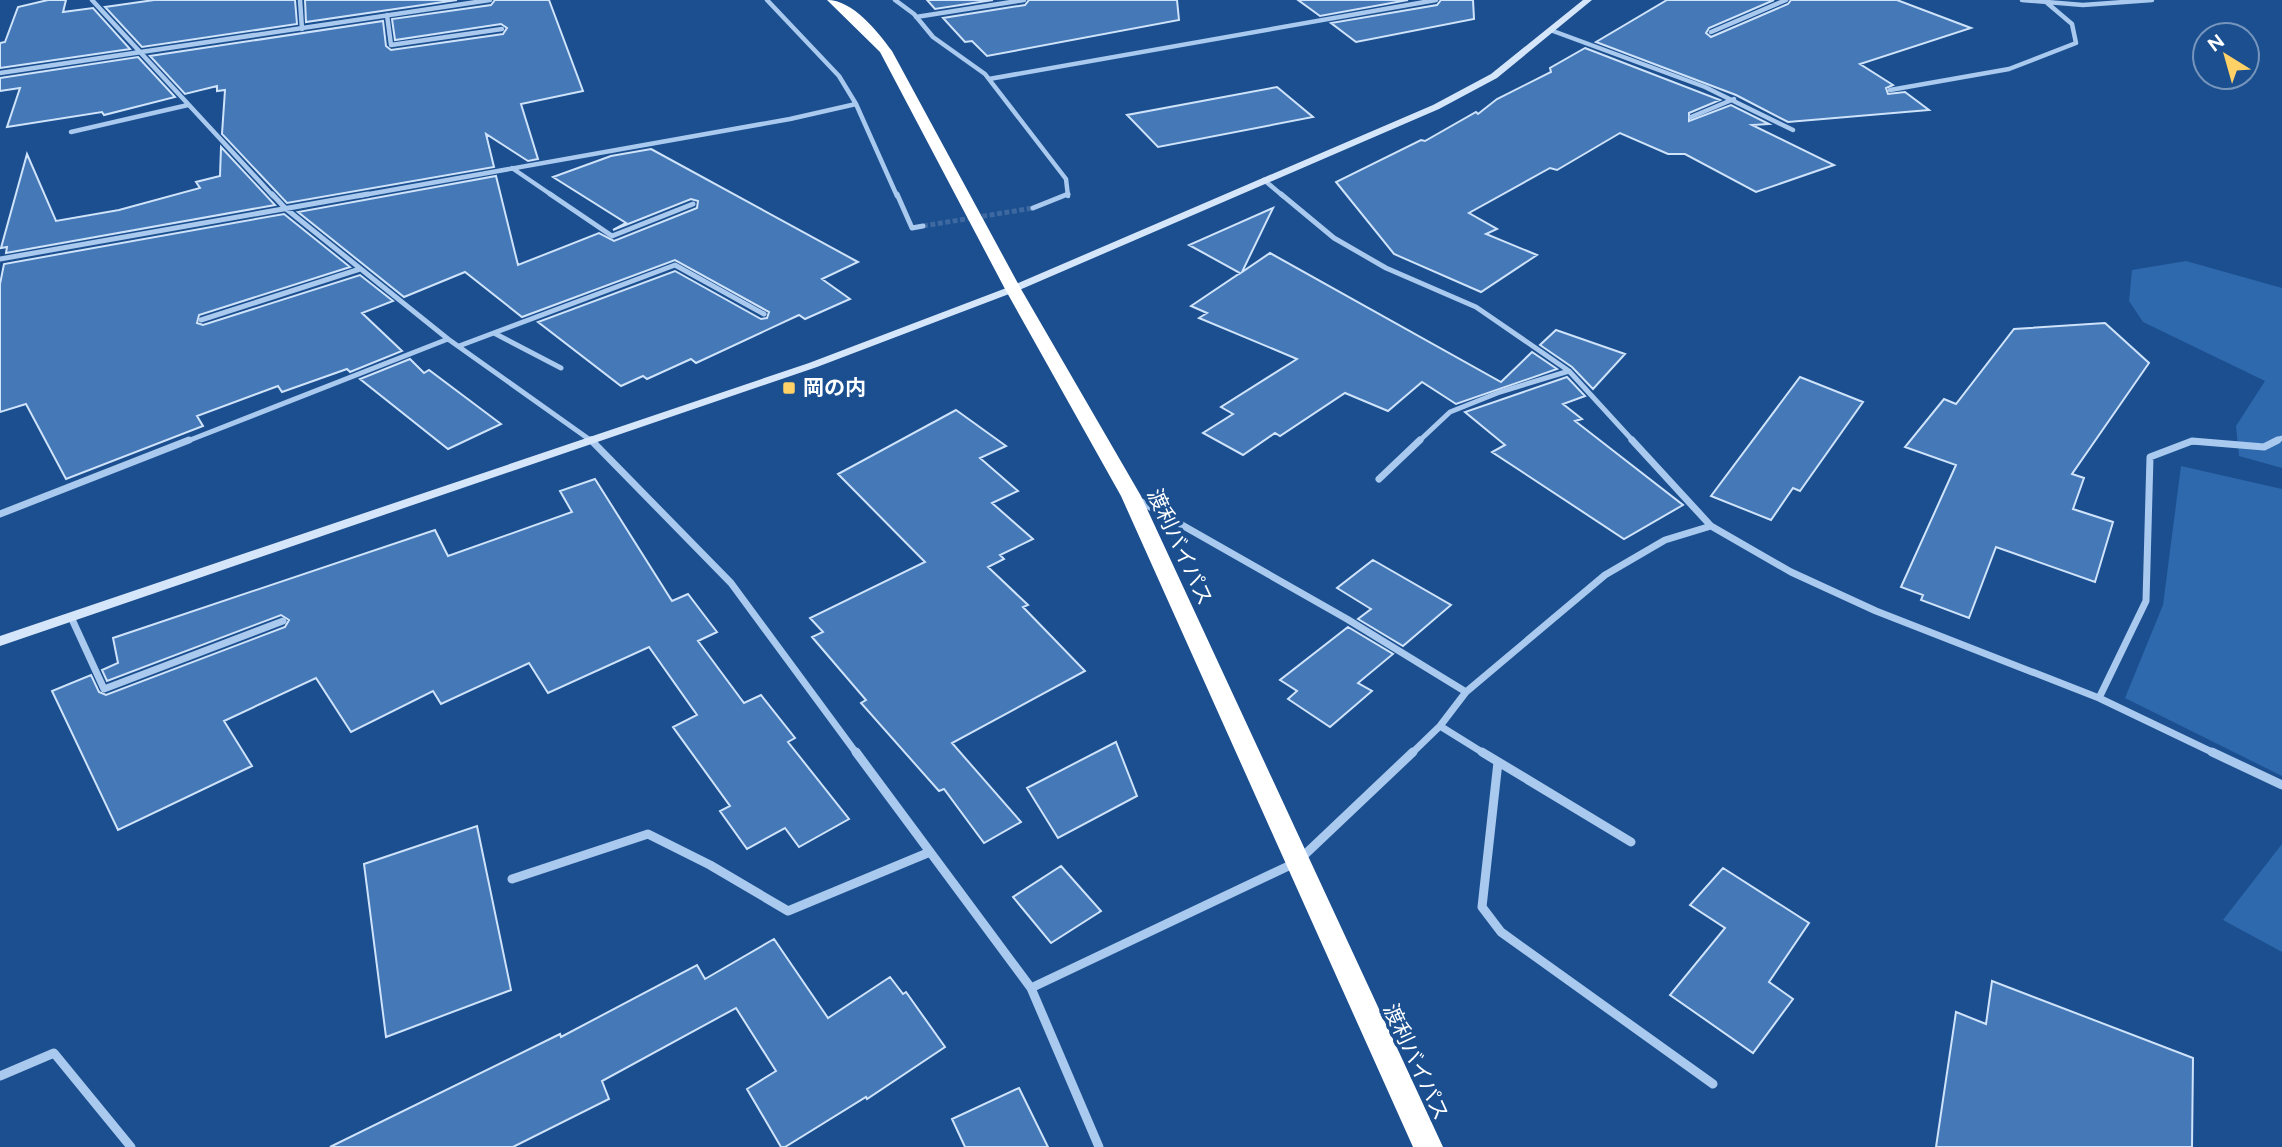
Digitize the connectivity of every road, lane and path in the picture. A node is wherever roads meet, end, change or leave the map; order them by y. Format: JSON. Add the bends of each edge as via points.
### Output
{"nodes":[{"id":1,"x":92,"y":0,"type":"edge"},
{"id":2,"x":300,"y":0,"type":"edge"},
{"id":3,"x":490,"y":0,"type":"edge"},
{"id":4,"x":766,"y":0,"type":"edge"},
{"id":5,"x":833,"y":0,"type":"edge"},
{"id":6,"x":895,"y":0,"type":"edge"},
{"id":7,"x":1024,"y":0,"type":"edge"},
{"id":8,"x":1436,"y":0,"type":"edge"},
{"id":9,"x":1588,"y":0,"type":"edge"},
{"id":10,"x":1786,"y":0,"type":"edge"},
{"id":11,"x":2022,"y":0,"type":"edge"},
{"id":12,"x":2152,"y":0,"type":"edge"},
{"id":13,"x":2046,"y":2,"type":"junction"},
{"id":14,"x":387,"y":15,"type":"junction"},
{"id":15,"x":916,"y":17,"type":"junction"},
{"id":16,"x":302,"y":29,"type":"junction"},
{"id":17,"x":502,"y":29,"type":"dead end"},
{"id":18,"x":1553,"y":31,"type":"junction"},
{"id":19,"x":1711,"y":32,"type":"dead end"},
{"id":20,"x":140,"y":53,"type":"junction"},
{"id":21,"x":0,"y":73,"type":"edge"},
{"id":22,"x":989,"y":79,"type":"junction"},
{"id":23,"x":1890,"y":90,"type":"dead end"},
{"id":24,"x":1734,"y":99,"type":"junction"},
{"id":25,"x":856,"y":104,"type":"junction"},
{"id":26,"x":188,"y":105,"type":"junction"},
{"id":27,"x":1691,"y":117,"type":"dead end"},
{"id":28,"x":1793,"y":130,"type":"dead end"},
{"id":29,"x":71,"y":132,"type":"dead end"},
{"id":30,"x":511,"y":168,"type":"junction"},
{"id":31,"x":1264,"y":180,"type":"junction"},
{"id":32,"x":694,"y":204,"type":"dead end"},
{"id":33,"x":285,"y":208,"type":"junction"},
{"id":34,"x":1033,"y":208,"type":"tunnel mouth"},
{"id":35,"x":923,"y":226,"type":"dead end"},
{"id":36,"x":0,"y":259,"type":"edge"},
{"id":37,"x":360,"y":269,"type":"junction"},
{"id":38,"x":1013,"y":289,"type":"junction"},
{"id":39,"x":764,"y":314,"type":"dead end"},
{"id":40,"x":201,"y":320,"type":"dead end"},
{"id":41,"x":494,"y":333,"type":"junction"},
{"id":42,"x":448,"y":339,"type":"junction"},
{"id":43,"x":459,"y":346,"type":"junction"},
{"id":44,"x":561,"y":368,"type":"dead end"},
{"id":45,"x":1569,"y":371,"type":"junction"},
{"id":46,"x":2282,"y":438,"type":"edge"},
{"id":47,"x":592,"y":441,"type":"junction"},
{"id":48,"x":1379,"y":479,"type":"dead end"},
{"id":49,"x":1131,"y":496,"type":"junction"},
{"id":50,"x":0,"y":514,"type":"edge"},
{"id":51,"x":1711,"y":526,"type":"junction"},
{"id":52,"x":71,"y":617,"type":"junction"},
{"id":53,"x":283,"y":621,"type":"dead end"},
{"id":54,"x":0,"y":641,"type":"edge"},
{"id":55,"x":1466,"y":692,"type":"junction"},
{"id":56,"x":2099,"y":698,"type":"junction"},
{"id":57,"x":1440,"y":726,"type":"junction"},
{"id":58,"x":1498,"y":762,"type":"junction"},
{"id":59,"x":2282,"y":785,"type":"edge"},
{"id":60,"x":1631,"y":842,"type":"dead end"},
{"id":61,"x":929,"y":852,"type":"junction"},
{"id":62,"x":1297,"y":862,"type":"junction"},
{"id":63,"x":512,"y":879,"type":"dead end"},
{"id":64,"x":1031,"y":988,"type":"junction"},
{"id":65,"x":0,"y":1076,"type":"edge"},
{"id":66,"x":1713,"y":1084,"type":"dead end"},
{"id":67,"x":131,"y":1147,"type":"edge"},
{"id":68,"x":1099,"y":1147,"type":"edge"},
{"id":69,"x":1428,"y":1147,"type":"edge"}],
"edges":[{"from":1,"to":20,"type":"street"},
{"from":2,"to":16,"type":"street"},
{"from":3,"to":14,"type":"street"},
{"from":4,"to":25,"type":"street","via":[[839,76]]},
{"from":5,"to":38,"type":"highway","name":"渡利バイパス","via":[[887,51]]},
{"from":6,"to":15,"type":"street"},
{"from":7,"to":15,"type":"street"},
{"from":8,"to":22,"type":"street"},
{"from":9,"to":18,"type":"street"},
{"from":10,"to":19,"type":"street"},
{"from":11,"to":13,"type":"street"},
{"from":12,"to":13,"type":"street","via":[[2118,5]]},
{"from":13,"to":23,"type":"street","via":[[2073,23],[2076,43],[2016,68]]},
{"from":14,"to":16,"type":"street"},
{"from":14,"to":17,"type":"street","via":[[391,46]]},
{"from":15,"to":22,"type":"street","via":[[933,37]]},
{"from":16,"to":20,"type":"street"},
{"from":18,"to":24,"type":"street"},
{"from":18,"to":31,"type":"street","via":[[1494,76],[1437,107]]},
{"from":20,"to":21,"type":"street"},
{"from":20,"to":26,"type":"street"},
{"from":22,"to":34,"type":"street","via":[[1066,179],[1068,196]]},
{"from":24,"to":27,"type":"street"},
{"from":24,"to":28,"type":"street"},
{"from":25,"to":30,"type":"street"},
{"from":25,"to":35,"type":"street","via":[[912,228]]},
{"from":26,"to":29,"type":"street"},
{"from":26,"to":33,"type":"street"},
{"from":30,"to":32,"type":"street","via":[[612,236]]},
{"from":30,"to":33,"type":"street"},
{"from":31,"to":38,"type":"street"},
{"from":31,"to":45,"type":"street","via":[[1334,237],[1386,268],[1476,307]]},
{"from":33,"to":36,"type":"street"},
{"from":33,"to":37,"type":"street"},
{"from":37,"to":40,"type":"street"},
{"from":37,"to":42,"type":"street"},
{"from":38,"to":47,"type":"street","via":[[813,365]]},
{"from":38,"to":49,"type":"highway","name":"渡利バイパス"},
{"from":39,"to":41,"type":"street","via":[[676,265]]},
{"from":41,"to":43,"type":"street"},
{"from":41,"to":44,"type":"street"},
{"from":42,"to":43,"type":"street"},
{"from":42,"to":50,"type":"street"},
{"from":43,"to":47,"type":"street"},
{"from":45,"to":48,"type":"street","via":[[1450,412]]},
{"from":45,"to":51,"type":"street"},
{"from":46,"to":56,"type":"street","via":[[2264,447],[2192,441],[2150,457],[2146,601]]},
{"from":47,"to":52,"type":"street"},
{"from":47,"to":61,"type":"street","via":[[731,583]]},
{"from":49,"to":55,"type":"street"},
{"from":49,"to":62,"type":"highway","name":"渡利バイパス"},
{"from":51,"to":55,"type":"street","via":[[1665,540],[1605,575]]},
{"from":51,"to":56,"type":"street","via":[[1791,572],[1876,611]]},
{"from":52,"to":53,"type":"street","via":[[104,689]]},
{"from":52,"to":54,"type":"street"},
{"from":55,"to":57,"type":"street"},
{"from":56,"to":59,"type":"street"},
{"from":57,"to":58,"type":"street"},
{"from":57,"to":62,"type":"street"},
{"from":58,"to":60,"type":"street"},
{"from":58,"to":66,"type":"street","via":[[1482,907],[1501,932]]},
{"from":61,"to":63,"type":"street","via":[[788,911],[648,834]]},
{"from":61,"to":64,"type":"street"},
{"from":62,"to":64,"type":"street"},
{"from":62,"to":69,"type":"highway","name":"渡利バイパス"},
{"from":64,"to":68,"type":"street"},
{"from":65,"to":67,"type":"street","via":[[54,1053]]}]}
